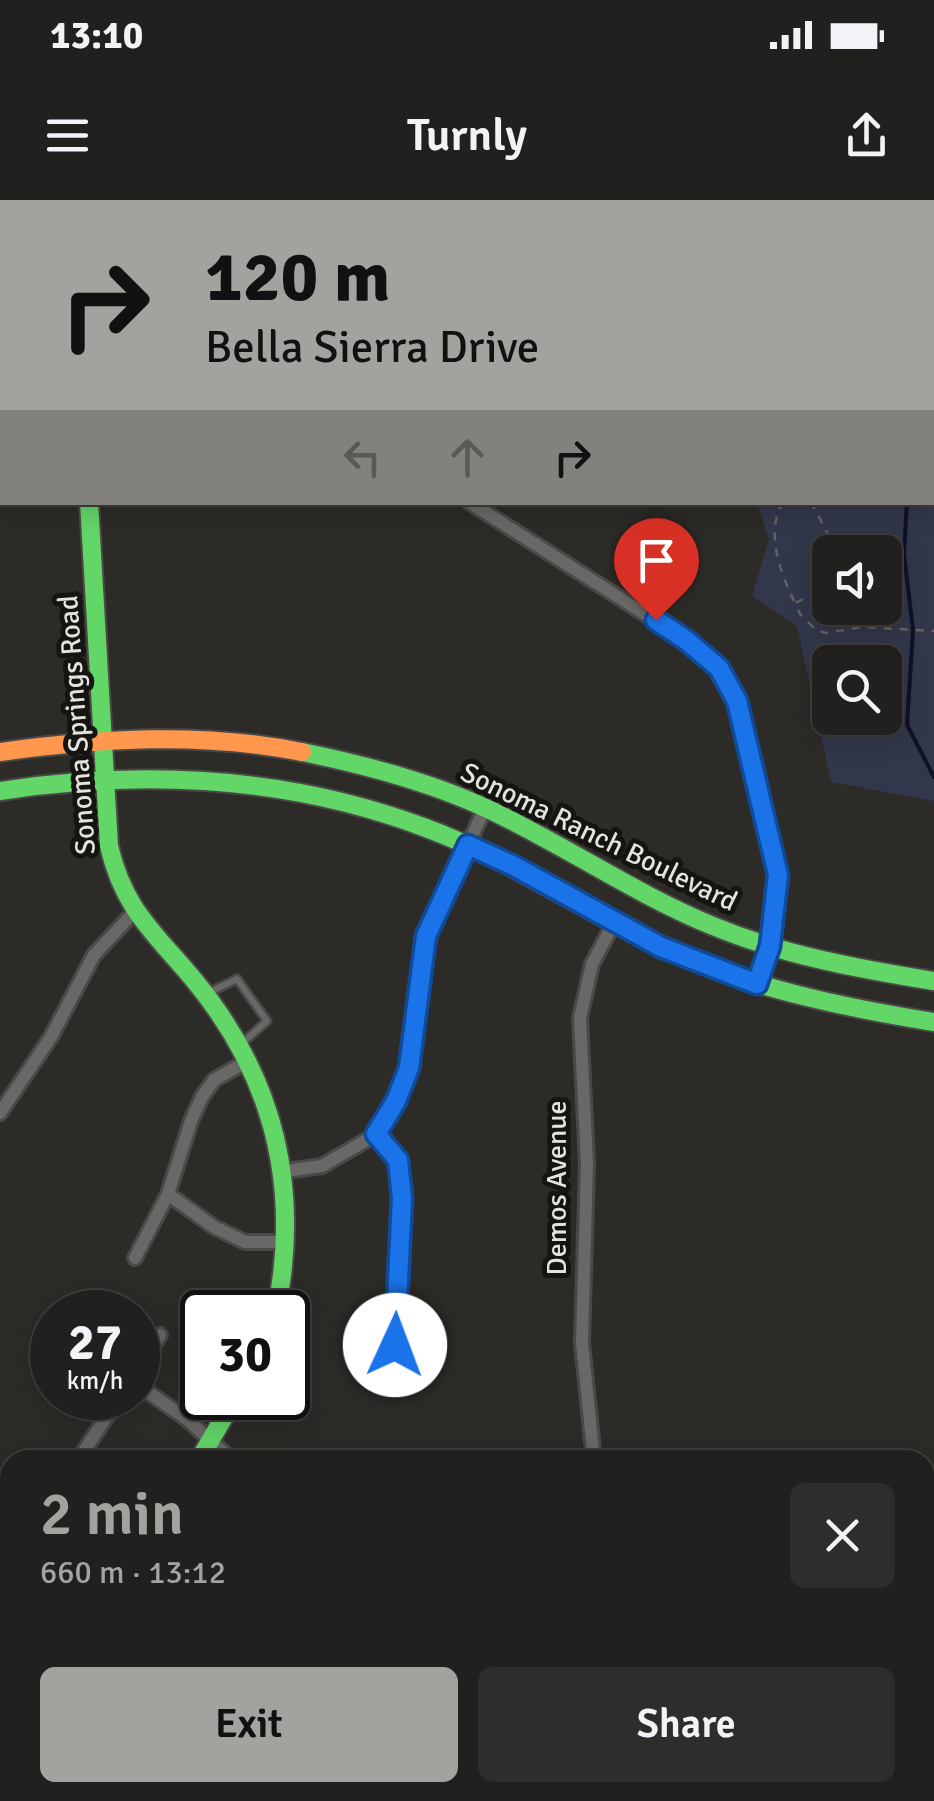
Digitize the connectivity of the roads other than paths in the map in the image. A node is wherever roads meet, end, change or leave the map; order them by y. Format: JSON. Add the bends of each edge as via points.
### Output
{"nodes":[{"id":1,"x":90,"y":505,"type":"edge"},
{"id":2,"x":474,"y":505,"type":"edge"},
{"id":3,"x":105,"y":740,"type":"junction"},
{"id":4,"x":0,"y":752,"type":"edge"},
{"id":5,"x":105,"y":778,"type":"junction"},
{"id":6,"x":0,"y":790,"type":"edge"},
{"id":7,"x":485,"y":808,"type":"junction"},
{"id":8,"x":468,"y":845,"type":"junction"},
{"id":9,"x":135,"y":911,"type":"junction"},
{"id":10,"x":614,"y":923,"type":"junction"},
{"id":11,"x":770,"y":946,"type":"junction"},
{"id":12,"x":934,"y":981,"type":"edge"},
{"id":13,"x":757,"y":984,"type":"junction"},
{"id":14,"x":205,"y":994,"type":"junction"},
{"id":15,"x":934,"y":1022,"type":"edge"},
{"id":16,"x":242,"y":1054,"type":"junction"},
{"id":17,"x":0,"y":1113,"type":"edge"},
{"id":18,"x":376,"y":1134,"type":"junction"},
{"id":19,"x":286,"y":1171,"type":"junction"},
{"id":20,"x":168,"y":1194,"type":"junction"},
{"id":21,"x":287,"y":1242,"type":"junction"},
{"id":22,"x":136,"y":1258,"type":"dead end"},
{"id":23,"x":279,"y":1290,"type":"edge"},
{"id":24,"x":405,"y":1387,"type":"dead end"},
{"id":25,"x":160,"y":1400,"type":"edge"},
{"id":26,"x":104,"y":1420,"type":"edge"},
{"id":27,"x":222,"y":1420,"type":"edge"},
{"id":28,"x":208,"y":1442,"type":"junction"},
{"id":29,"x":85,"y":1450,"type":"edge"},
{"id":30,"x":204,"y":1450,"type":"edge"},
{"id":31,"x":219,"y":1450,"type":"edge"},
{"id":32,"x":593,"y":1450,"type":"edge"}],
"edges":[{"from":1,"to":3,"type":"main road","name":"Sonoma Springs Road"},
{"from":2,"to":11,"type":"street","via":[[686,640],[719,668],[737,701],[778,875]]},
{"from":3,"to":4,"type":"main road","name":"Sonoma Ranch Boulevard"},
{"from":3,"to":5,"type":"main road","name":"Sonoma Springs Road"},
{"from":3,"to":7,"type":"main road","name":"Sonoma Ranch Boulevard","via":[[184,738],[301,751],[393,773]]},
{"from":5,"to":6,"type":"main road"},
{"from":5,"to":8,"type":"main road","via":[[288,790],[382,812]]},
{"from":5,"to":9,"type":"main road","name":"Sonoma Springs Road","via":[[109,846]]},
{"from":7,"to":8,"type":"street"},
{"from":7,"to":11,"type":"main road","name":"Sonoma Ranch Boulevard","via":[[687,915]]},
{"from":8,"to":10,"type":"main road"},
{"from":8,"to":18,"type":"street","via":[[426,936],[409,1068]]},
{"from":9,"to":14,"type":"main road","name":"Sonoma Springs Road"},
{"from":9,"to":17,"type":"street","via":[[94,955]]},
{"from":10,"to":13,"type":"main road"},
{"from":10,"to":32,"type":"street","name":"Demos Avenue","via":[[592,964],[580,1018],[586,1164],[582,1344]]},
{"from":11,"to":12,"type":"main road","name":"Sonoma Ranch Boulevard"},
{"from":11,"to":13,"type":"street"},
{"from":13,"to":15,"type":"main road"},
{"from":14,"to":16,"type":"main road","name":"Sonoma Springs Road"},
{"from":14,"to":16,"type":"lane","via":[[236,979],[267,1021]]},
{"from":16,"to":19,"type":"main road","name":"Sonoma Springs Road","via":[[270,1112]]},
{"from":16,"to":20,"type":"street","via":[[202,1097]]},
{"from":18,"to":19,"type":"street","via":[[322,1166]]},
{"from":18,"to":24,"type":"street","via":[[398,1160],[402,1257],[394,1319]]},
{"from":19,"to":21,"type":"main road","name":"Sonoma Springs Road"},
{"from":20,"to":21,"type":"street","via":[[245,1242]]},
{"from":20,"to":22,"type":"street"},
{"from":21,"to":23,"type":"main road","name":"Sonoma Springs Road"},
{"from":25,"to":28,"type":"street"},
{"from":26,"to":29,"type":"street"},
{"from":27,"to":28,"type":"main road"},
{"from":28,"to":30,"type":"main road"},
{"from":28,"to":31,"type":"street"}]}
